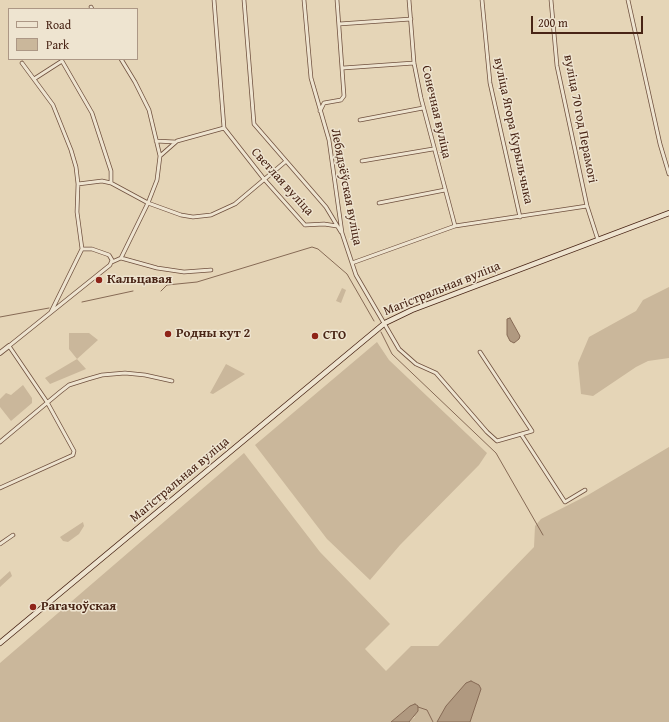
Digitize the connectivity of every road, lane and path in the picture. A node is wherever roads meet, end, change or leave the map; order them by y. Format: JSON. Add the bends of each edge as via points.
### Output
{"nodes":[{"id":1,"x":214,"y":0,"type":"edge"},
{"id":2,"x":244,"y":0,"type":"edge"},
{"id":3,"x":304,"y":0,"type":"edge"},
{"id":4,"x":337,"y":0,"type":"edge"},
{"id":5,"x":409,"y":0,"type":"edge"},
{"id":6,"x":482,"y":0,"type":"edge"},
{"id":7,"x":551,"y":0,"type":"edge"},
{"id":8,"x":628,"y":0,"type":"edge"},
{"id":9,"x":411,"y":19,"type":"junction"},
{"id":10,"x":339,"y":24,"type":"junction"},
{"id":11,"x":122,"y":60,"type":"edge"},
{"id":12,"x":414,"y":63,"type":"junction"},
{"id":13,"x":22,"y":64,"type":"dead end"},
{"id":14,"x":343,"y":68,"type":"junction"},
{"id":15,"x":34,"y":79,"type":"junction"},
{"id":16,"x":423,"y":108,"type":"junction"},
{"id":17,"x":320,"y":111,"type":"junction"},
{"id":18,"x":360,"y":120,"type":"dead end"},
{"id":19,"x":224,"y":128,"type":"junction"},
{"id":20,"x":156,"y":141,"type":"junction"},
{"id":21,"x":177,"y":141,"type":"junction"},
{"id":22,"x":433,"y":149,"type":"junction"},
{"id":23,"x":160,"y":156,"type":"junction"},
{"id":24,"x":285,"y":162,"type":"junction"},
{"id":25,"x":362,"y":162,"type":"dead end"},
{"id":26,"x":669,"y":174,"type":"edge"},
{"id":27,"x":264,"y":179,"type":"junction"},
{"id":28,"x":111,"y":183,"type":"junction"},
{"id":29,"x":78,"y":184,"type":"junction"},
{"id":30,"x":445,"y":190,"type":"junction"},
{"id":31,"x":148,"y":203,"type":"junction"},
{"id":32,"x":378,"y":203,"type":"dead end"},
{"id":33,"x":587,"y":206,"type":"junction"},
{"id":34,"x":669,"y":213,"type":"edge"},
{"id":35,"x":340,"y":214,"type":"junction"},
{"id":36,"x":332,"y":216,"type":"junction"},
{"id":37,"x":520,"y":217,"type":"junction"},
{"id":38,"x":337,"y":226,"type":"junction"},
{"id":39,"x":455,"y":226,"type":"junction"},
{"id":40,"x":342,"y":233,"type":"junction"},
{"id":41,"x":598,"y":240,"type":"junction"},
{"id":42,"x":82,"y":249,"type":"junction"},
{"id":43,"x":122,"y":258,"type":"junction"},
{"id":44,"x":112,"y":262,"type":"junction"},
{"id":45,"x":352,"y":263,"type":"junction"},
{"id":46,"x":211,"y":270,"type":"dead end"},
{"id":47,"x":51,"y":312,"type":"junction"},
{"id":48,"x":385,"y":323,"type":"junction"},
{"id":49,"x":9,"y":346,"type":"junction"},
{"id":50,"x":480,"y":352,"type":"dead end"},
{"id":51,"x":0,"y":353,"type":"edge"},
{"id":52,"x":172,"y":381,"type":"dead end"},
{"id":53,"x":47,"y":402,"type":"junction"},
{"id":54,"x":521,"y":434,"type":"junction"},
{"id":55,"x":0,"y":442,"type":"edge"},
{"id":56,"x":0,"y":488,"type":"edge"},
{"id":57,"x":586,"y":490,"type":"dead end"},
{"id":58,"x":13,"y":535,"type":"dead end"},
{"id":59,"x":0,"y":544,"type":"edge"},
{"id":60,"x":0,"y":643,"type":"edge"}],
"edges":[{"from":1,"to":19,"type":"street"},
{"from":2,"to":24,"type":"street","via":[[254,124]]},
{"from":3,"to":17,"type":"street","name":"Лебядзёўская вуліца","via":[[311,78]]},
{"from":4,"to":10,"type":"street"},
{"from":5,"to":9,"type":"street","name":"Сонечная вуліца"},
{"from":6,"to":37,"type":"street","name":"вуліца Ягора Курыльчыка","via":[[490,83]]},
{"from":7,"to":33,"type":"street","name":"вуліца 70 год Перамогі","via":[[557,66]]},
{"from":8,"to":26,"type":"street"},
{"from":9,"to":10,"type":"street"},
{"from":9,"to":12,"type":"street","name":"Сонечная вуліца"},
{"from":10,"to":14,"type":"street"},
{"from":11,"to":20,"type":"street","via":[[149,110]]},
{"from":12,"to":14,"type":"street"},
{"from":12,"to":16,"type":"street","name":"Сонечная вуліца"},
{"from":13,"to":15,"type":"street"},
{"from":14,"to":17,"type":"street","via":[[343,99],[324,103]]},
{"from":15,"to":28,"type":"street","via":[[62,62],[94,119],[111,171]]},
{"from":15,"to":29,"type":"street","via":[[53,105],[64,130],[76,167]]},
{"from":16,"to":18,"type":"street"},
{"from":16,"to":22,"type":"street","name":"Сонечная вуліца"},
{"from":17,"to":35,"type":"street","name":"Лебядзёўская вуліца","via":[[329,140]]},
{"from":19,"to":21,"type":"street"},
{"from":19,"to":27,"type":"street","name":"Светлая вуліца"},
{"from":20,"to":21,"type":"street"},
{"from":20,"to":23,"type":"street"},
{"from":21,"to":23,"type":"street"},
{"from":22,"to":25,"type":"street"},
{"from":22,"to":30,"type":"street","name":"Сонечная вуліца"},
{"from":23,"to":31,"type":"street","via":[[157,180]]},
{"from":24,"to":27,"type":"street"},
{"from":24,"to":36,"type":"street"},
{"from":27,"to":31,"type":"street","via":[[235,204],[211,216],[181,215]]},
{"from":27,"to":38,"type":"street","name":"Светлая вуліца","via":[[305,225]]},
{"from":28,"to":29,"type":"street","via":[[102,181]]},
{"from":28,"to":31,"type":"street"},
{"from":29,"to":42,"type":"street"},
{"from":30,"to":32,"type":"street"},
{"from":30,"to":39,"type":"street","name":"Сонечная вуліца"},
{"from":31,"to":43,"type":"street"},
{"from":33,"to":37,"type":"street"},
{"from":33,"to":41,"type":"street","name":"вуліца 70 год Перамогі"},
{"from":34,"to":41,"type":"main road","name":"Магістральная вуліца"},
{"from":35,"to":36,"type":"street"},
{"from":35,"to":40,"type":"street","name":"Лебядзёўская вуліца"},
{"from":36,"to":38,"type":"street"},
{"from":37,"to":39,"type":"street"},
{"from":38,"to":40,"type":"street"},
{"from":39,"to":45,"type":"street"},
{"from":40,"to":45,"type":"street","name":"Лебядзёўская вуліца"},
{"from":41,"to":48,"type":"main road","name":"Магістральная вуліца","via":[[412,310]]},
{"from":42,"to":44,"type":"street","via":[[106,253],[112,258]]},
{"from":42,"to":47,"type":"street"},
{"from":43,"to":44,"type":"street"},
{"from":43,"to":46,"type":"street","via":[[157,268],[184,272]]},
{"from":44,"to":47,"type":"street"},
{"from":45,"to":48,"type":"street","name":"Лебядзёўская вуліца","via":[[356,275]]},
{"from":47,"to":49,"type":"street"},
{"from":48,"to":54,"type":"street","name":"Лебядзёўская вуліца","via":[[399,349],[416,364],[436,372],[486,432],[497,441]]},
{"from":48,"to":60,"type":"main road","name":"Магістральная вуліца"},
{"from":49,"to":51,"type":"street"},
{"from":49,"to":53,"type":"street"},
{"from":50,"to":54,"type":"street","via":[[532,431]]},
{"from":52,"to":53,"type":"street","via":[[140,374],[102,375],[69,385]]},
{"from":53,"to":55,"type":"street"},
{"from":53,"to":56,"type":"street","via":[[74,455]]},
{"from":54,"to":57,"type":"street","via":[[565,502]]},
{"from":58,"to":59,"type":"street"}]}
